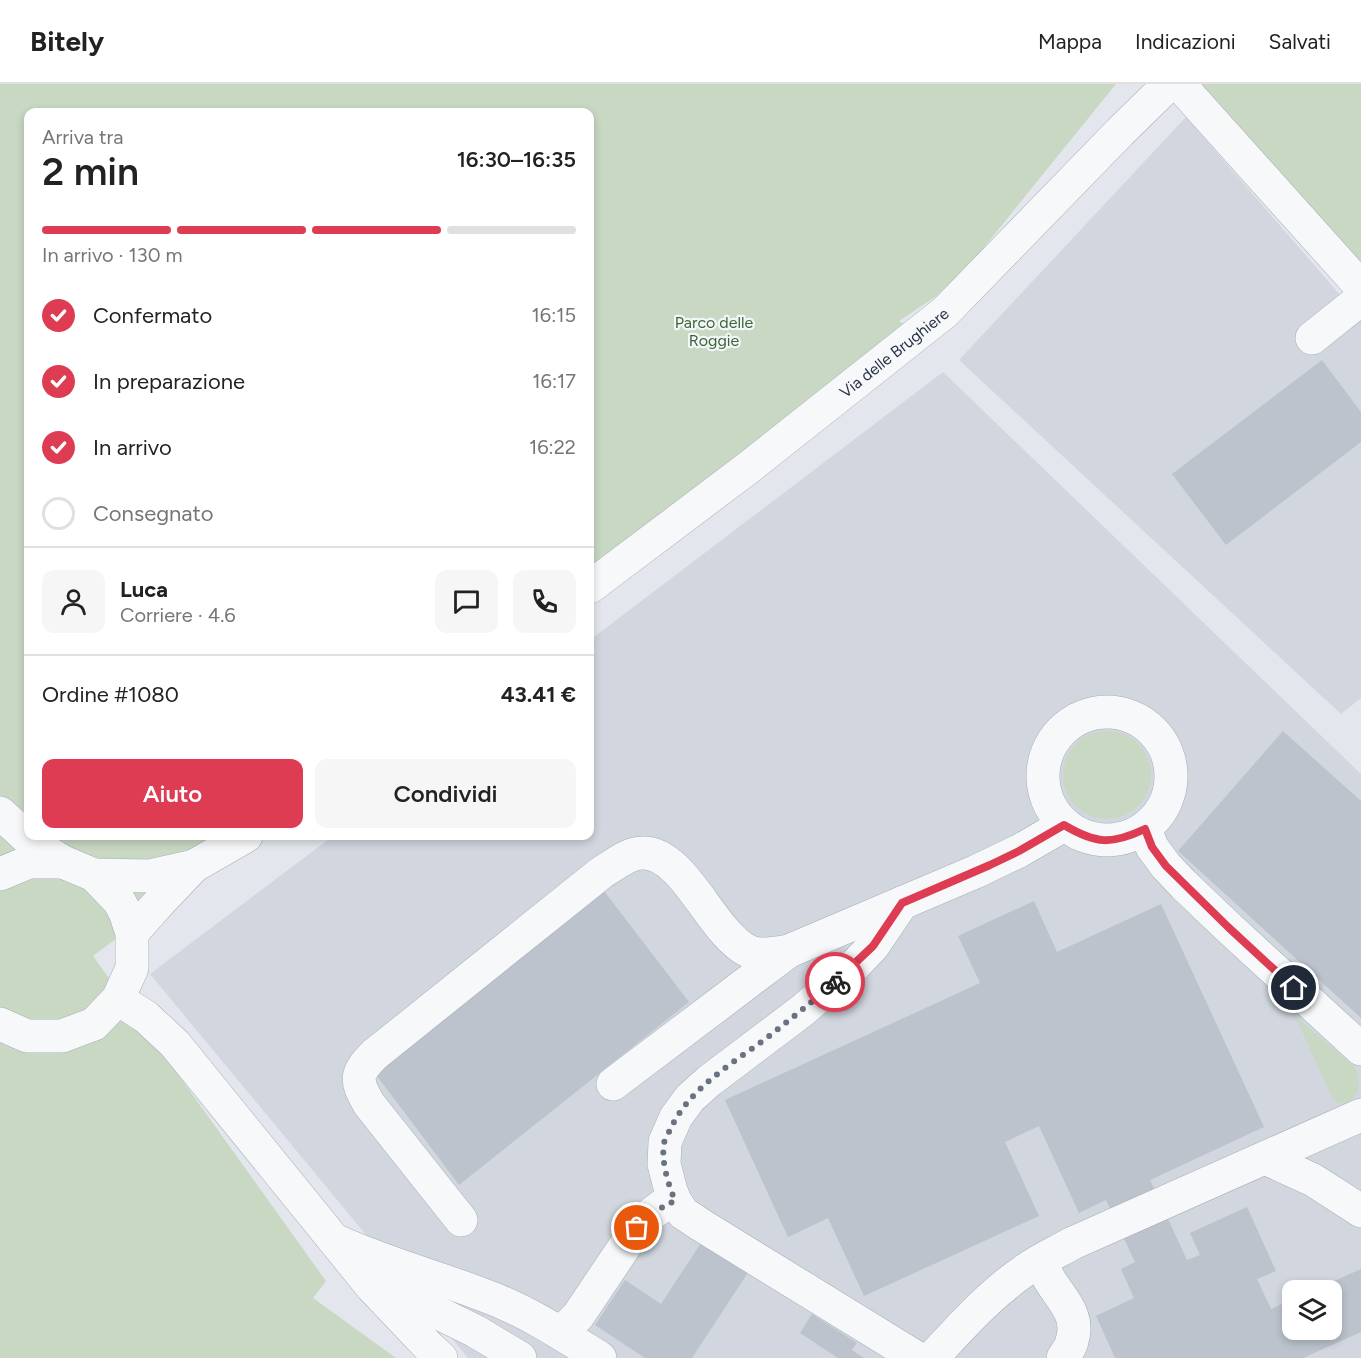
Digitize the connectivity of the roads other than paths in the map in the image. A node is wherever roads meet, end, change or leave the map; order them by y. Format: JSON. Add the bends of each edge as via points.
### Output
{"nodes":[{"id":1,"x":1168,"y":84,"type":"edge"},
{"id":2,"x":1179,"y":84,"type":"edge"},
{"id":3,"x":1361,"y":287,"type":"edge"},
{"id":4,"x":1361,"y":299,"type":"edge"},
{"id":5,"x":1312,"y":338,"type":"dead end"},
{"id":6,"x":594,"y":584,"type":"edge"},
{"id":7,"x":0,"y":813,"type":"edge"},
{"id":8,"x":1064,"y":825,"type":"junction"},
{"id":9,"x":1145,"y":829,"type":"junction"},
{"id":10,"x":24,"y":835,"type":"edge"},
{"id":11,"x":30,"y":840,"type":"edge"},
{"id":12,"x":239,"y":840,"type":"edge"},
{"id":13,"x":63,"y":862,"type":"junction"},
{"id":14,"x":194,"y":866,"type":"junction"},
{"id":15,"x":0,"y":874,"type":"edge"},
{"id":16,"x":94,"y":875,"type":"junction"},
{"id":17,"x":902,"y":903,"type":"junction"},
{"id":18,"x":132,"y":933,"type":"junction"},
{"id":19,"x":789,"y":951,"type":"junction"},
{"id":20,"x":118,"y":999,"type":"junction"},
{"id":21,"x":9,"y":1036,"type":"edge"},
{"id":22,"x":1361,"y":1049,"type":"edge"},
{"id":23,"x":613,"y":1084,"type":"dead end"},
{"id":24,"x":1361,"y":1115,"type":"edge"},
{"id":25,"x":1265,"y":1158,"type":"junction"},
{"id":26,"x":675,"y":1201,"type":"junction"},
{"id":27,"x":1361,"y":1211,"type":"edge"},
{"id":28,"x":461,"y":1220,"type":"dead end"},
{"id":29,"x":333,"y":1239,"type":"junction"},
{"id":30,"x":1041,"y":1261,"type":"junction"},
{"id":31,"x":364,"y":1276,"type":"junction"},
{"id":32,"x":558,"y":1332,"type":"junction"},
{"id":33,"x":441,"y":1358,"type":"edge"},
{"id":34,"x":520,"y":1358,"type":"edge"},
{"id":35,"x":600,"y":1358,"type":"edge"},
{"id":36,"x":917,"y":1358,"type":"edge"},
{"id":37,"x":932,"y":1358,"type":"edge"},
{"id":38,"x":1063,"y":1358,"type":"edge"}],
"edges":[{"from":1,"to":6,"type":"street","name":"Via delle Brughiere","via":[[945,312]]},
{"from":2,"to":3,"type":"street"},
{"from":4,"to":5,"type":"street"},
{"from":7,"to":10,"type":"street"},
{"from":8,"to":9,"type":"street","via":[[1083,836],[1104,841],[1125,838]]},
{"from":8,"to":9,"type":"street","via":[[1043,788],[1043,767],[1049,747],[1062,729],[1079,717],[1099,711],[1140,720],[1156,734],[1167,752],[1172,774],[1169,794],[1160,814]]},
{"from":8,"to":17,"type":"street","via":[[984,868]]},
{"from":9,"to":22,"type":"street","via":[[1152,847],[1184,885]]},
{"from":11,"to":13,"type":"street"},
{"from":12,"to":14,"type":"street"},
{"from":13,"to":15,"type":"street","via":[[29,862]]},
{"from":13,"to":16,"type":"street"},
{"from":14,"to":16,"type":"street","via":[[149,876]]},
{"from":14,"to":18,"type":"street"},
{"from":16,"to":18,"type":"street","via":[[119,901]]},
{"from":17,"to":19,"type":"street"},
{"from":17,"to":26,"type":"street","via":[[856,964],[690,1098],[664,1142],[664,1164]]},
{"from":18,"to":20,"type":"street","via":[[132,968]]},
{"from":19,"to":23,"type":"street"},
{"from":19,"to":28,"type":"street","via":[[767,955],[749,952],[733,941],[675,868],[657,855],[641,853],[601,873],[375,1054],[358,1077],[360,1089]]},
{"from":20,"to":21,"type":"street","via":[[94,1024],[62,1036]]},
{"from":20,"to":29,"type":"street","via":[[146,1017],[175,1044]]},
{"from":24,"to":25,"type":"street"},
{"from":25,"to":27,"type":"street","via":[[1313,1179]]},
{"from":25,"to":30,"type":"street"},
{"from":26,"to":32,"type":"street","via":[[662,1206],[637,1228],[578,1316]]},
{"from":26,"to":36,"type":"street","via":[[701,1225]]},
{"from":29,"to":31,"type":"street"},
{"from":29,"to":32,"type":"street","via":[[367,1255],[488,1296]]},
{"from":30,"to":37,"type":"street","via":[[995,1294]]},
{"from":30,"to":38,"type":"street","via":[[1064,1299],[1075,1328]]},
{"from":31,"to":33,"type":"street"},
{"from":31,"to":34,"type":"street"},
{"from":32,"to":35,"type":"street"}]}
